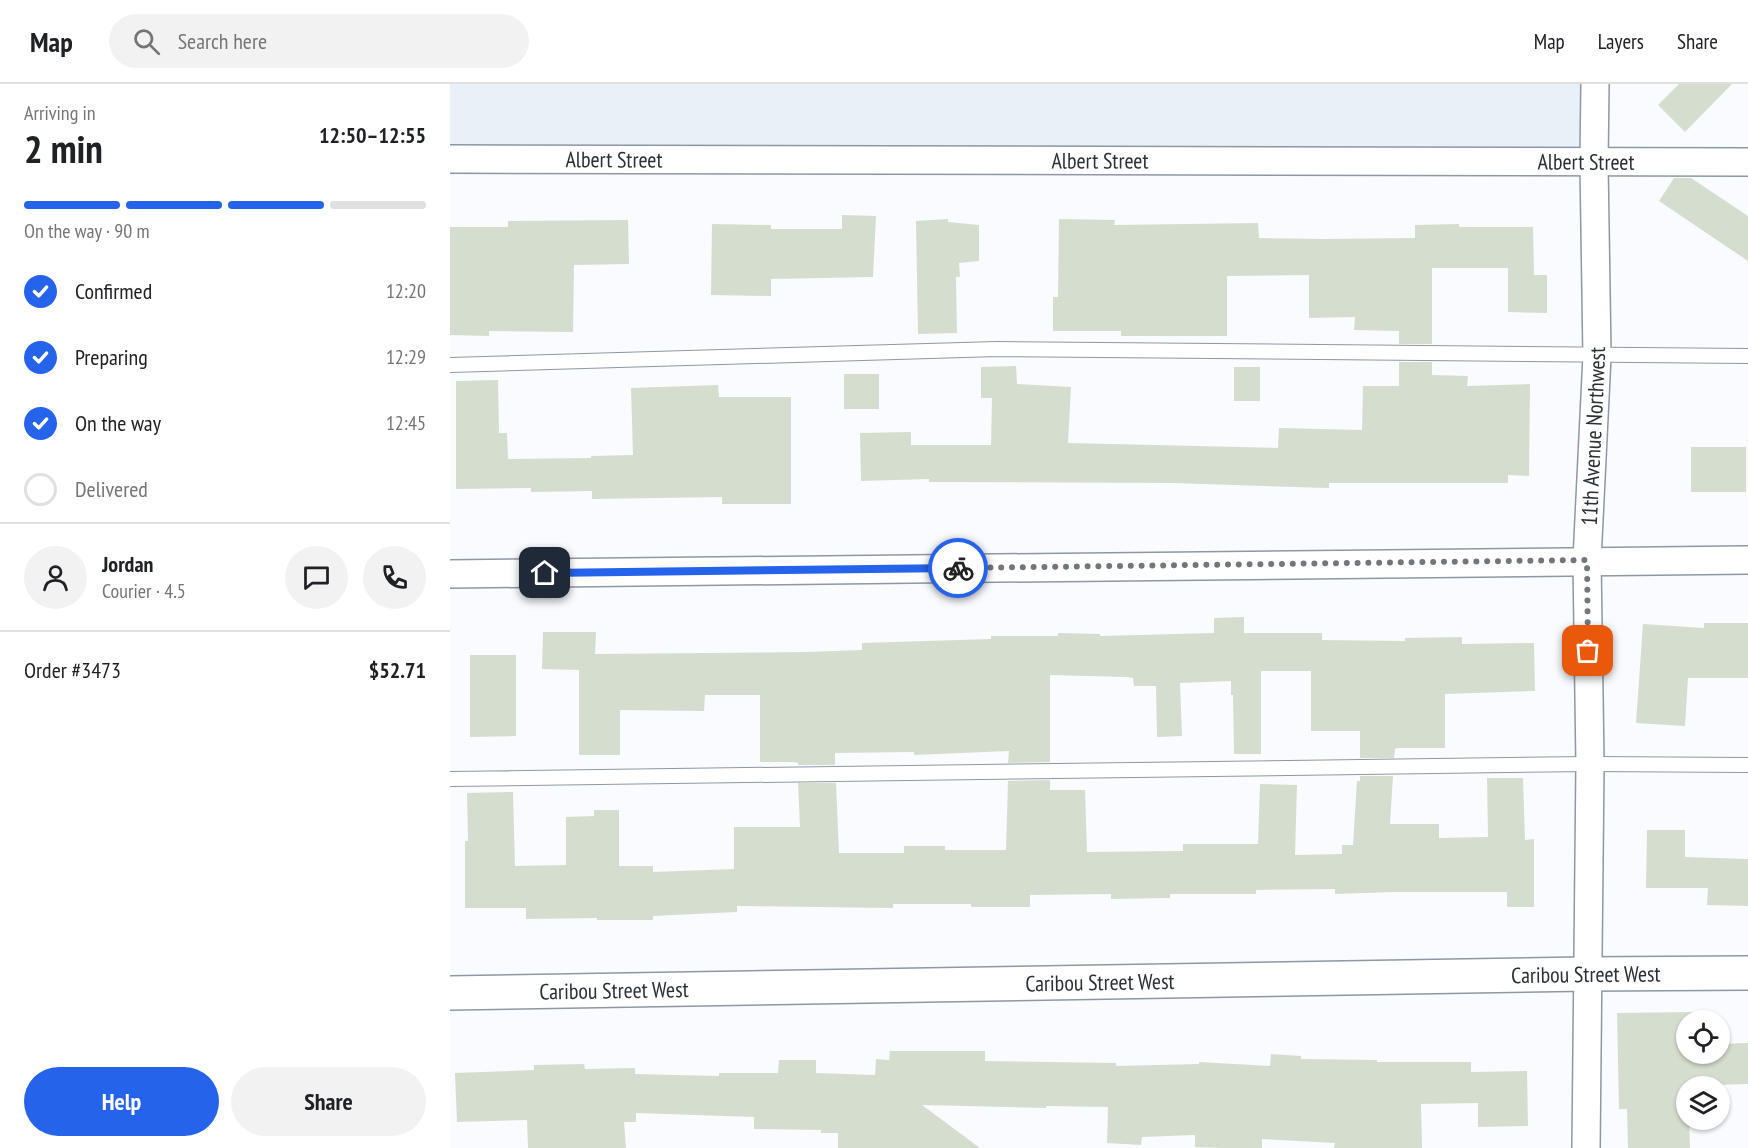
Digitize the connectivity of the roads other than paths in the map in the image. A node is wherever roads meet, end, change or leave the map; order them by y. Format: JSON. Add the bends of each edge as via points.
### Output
{"nodes":[{"id":1,"x":1595,"y":84,"type":"edge"},
{"id":2,"x":450,"y":159,"type":"edge"},
{"id":3,"x":1748,"y":162,"type":"edge"},
{"id":4,"x":1594,"y":163,"type":"junction"},
{"id":5,"x":1597,"y":356,"type":"junction"},
{"id":6,"x":1748,"y":356,"type":"edge"},
{"id":7,"x":450,"y":365,"type":"edge"},
{"id":8,"x":1587,"y":560,"type":"junction"},
{"id":9,"x":1748,"y":560,"type":"edge"},
{"id":10,"x":450,"y":574,"type":"edge"},
{"id":11,"x":1590,"y":764,"type":"junction"},
{"id":12,"x":1748,"y":765,"type":"edge"},
{"id":13,"x":450,"y":779,"type":"edge"},
{"id":14,"x":1587,"y":974,"type":"junction"},
{"id":15,"x":1748,"y":974,"type":"edge"},
{"id":16,"x":450,"y":993,"type":"edge"},
{"id":17,"x":1586,"y":1148,"type":"edge"}],
"edges":[{"from":1,"to":4,"type":"street","name":"11th Avenue Northwest"},
{"from":2,"to":4,"type":"street","name":"Albert Street"},
{"from":3,"to":4,"type":"street","name":"Albert Street"},
{"from":4,"to":5,"type":"street","name":"11th Avenue Northwest"},
{"from":5,"to":6,"type":"lane"},
{"from":5,"to":7,"type":"lane","via":[[997,349]]},
{"from":5,"to":8,"type":"street","name":"11th Avenue Northwest"},
{"from":8,"to":9,"type":"street"},
{"from":8,"to":10,"type":"street"},
{"from":8,"to":11,"type":"street","name":"11th Avenue Northwest"},
{"from":11,"to":12,"type":"lane"},
{"from":11,"to":13,"type":"lane"},
{"from":11,"to":14,"type":"street","name":"11th Avenue Northwest"},
{"from":14,"to":15,"type":"street","name":"Caribou Street West"},
{"from":14,"to":16,"type":"street","name":"Caribou Street West"},
{"from":14,"to":17,"type":"street","name":"11th Avenue Northwest"}]}
